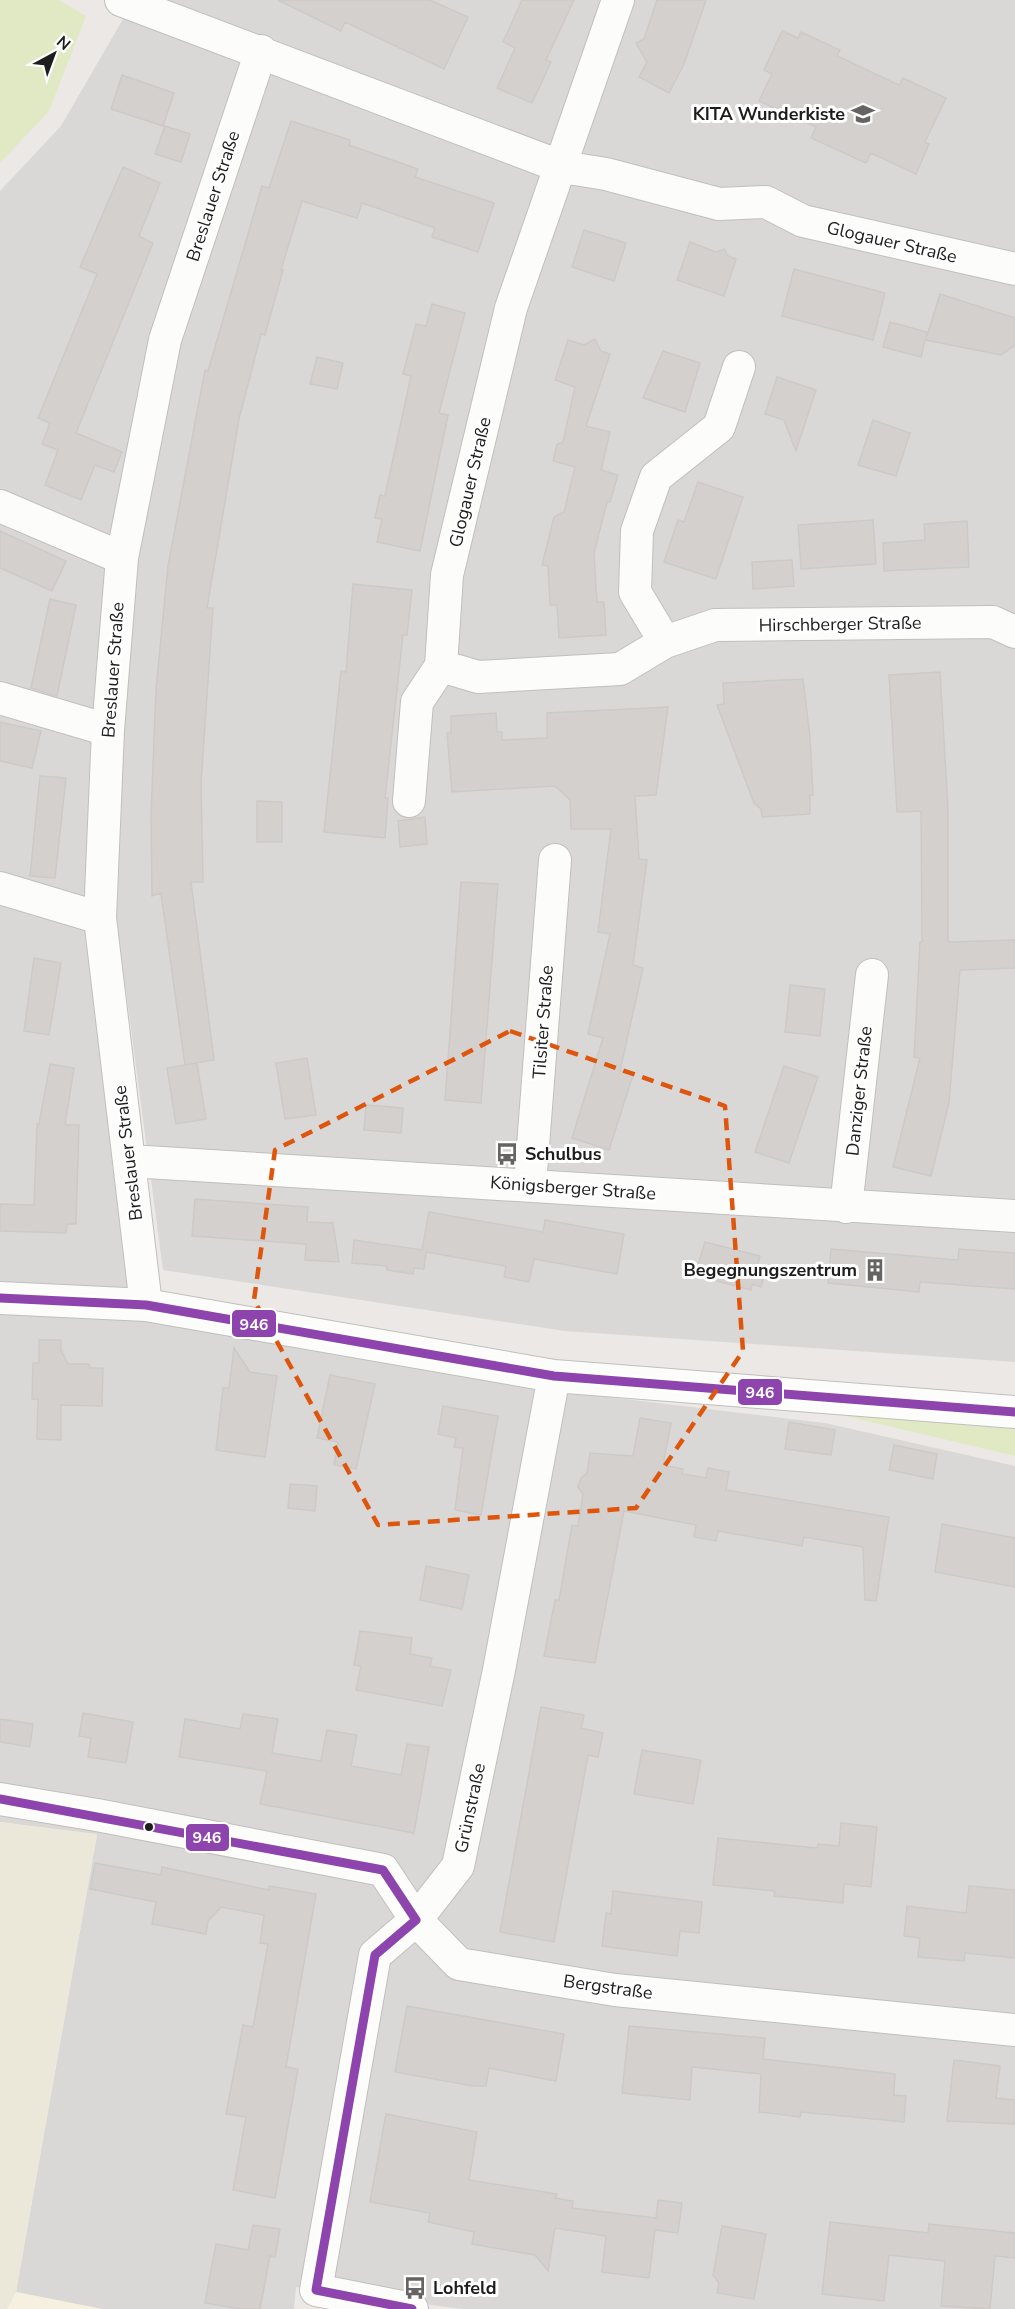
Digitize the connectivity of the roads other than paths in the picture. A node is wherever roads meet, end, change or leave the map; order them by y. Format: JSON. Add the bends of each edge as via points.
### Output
{"nodes":[{"id":1,"x":618,"y":0,"type":"edge"},
{"id":2,"x":120,"y":1,"type":"edge"},
{"id":3,"x":261,"y":51,"type":"junction"},
{"id":4,"x":562,"y":167,"type":"junction"},
{"id":5,"x":1015,"y":269,"type":"edge"},
{"id":6,"x":739,"y":367,"type":"dead end"},
{"id":7,"x":0,"y":506,"type":"edge"},
{"id":8,"x":122,"y":558,"type":"junction"},
{"id":9,"x":1015,"y":632,"type":"edge"},
{"id":10,"x":665,"y":642,"type":"junction"},
{"id":11,"x":441,"y":666,"type":"junction"},
{"id":12,"x":0,"y":698,"type":"edge"},
{"id":13,"x":108,"y":730,"type":"junction"},
{"id":14,"x":409,"y":801,"type":"dead end"},
{"id":15,"x":555,"y":860,"type":"dead end"},
{"id":16,"x":0,"y":888,"type":"edge"},
{"id":17,"x":100,"y":918,"type":"junction"},
{"id":18,"x":872,"y":975,"type":"dead end"},
{"id":19,"x":130,"y":1161,"type":"junction"},
{"id":20,"x":530,"y":1185,"type":"junction"},
{"id":21,"x":846,"y":1207,"type":"junction"},
{"id":22,"x":1015,"y":1216,"type":"edge"},
{"id":23,"x":0,"y":1298,"type":"edge"},
{"id":24,"x":146,"y":1305,"type":"junction"},
{"id":25,"x":554,"y":1376,"type":"junction"},
{"id":26,"x":1015,"y":1412,"type":"edge"},
{"id":27,"x":0,"y":1799,"type":"edge"},
{"id":28,"x":416,"y":1920,"type":"junction"},
{"id":29,"x":1015,"y":2030,"type":"edge"},
{"id":30,"x":412,"y":2309,"type":"edge"}],
"edges":[{"from":1,"to":4,"type":"street","name":"Glogauer Straße"},
{"from":2,"to":3,"type":"street"},
{"from":3,"to":4,"type":"street"},
{"from":3,"to":8,"type":"street","name":"Breslauer Straße","via":[[165,340]]},
{"from":4,"to":5,"type":"street","name":"Glogauer Straße","via":[[606,174],[718,204],[766,202],[803,222]]},
{"from":4,"to":11,"type":"street","name":"Glogauer Straße","via":[[508,320],[447,574]]},
{"from":6,"to":10,"type":"street","via":[[719,427],[656,477],[637,531],[635,592]]},
{"from":7,"to":8,"type":"street"},
{"from":8,"to":13,"type":"street","name":"Breslauer Straße"},
{"from":9,"to":10,"type":"street","name":"Hirschberger Straße","via":[[993,622],[716,625]]},
{"from":10,"to":11,"type":"street","name":"Hirschberger Straße","via":[[621,669],[478,677]]},
{"from":11,"to":14,"type":"street","name":"Glogauer Straße","via":[[417,702]]},
{"from":12,"to":13,"type":"street"},
{"from":13,"to":17,"type":"street","name":"Breslauer Straße"},
{"from":15,"to":20,"type":"street","name":"Tilsiter Straße"},
{"from":16,"to":17,"type":"street"},
{"from":17,"to":19,"type":"street","name":"Breslauer Straße"},
{"from":18,"to":21,"type":"street","name":"Danziger Straße"},
{"from":19,"to":20,"type":"street","name":"Königsberger Straße"},
{"from":19,"to":24,"type":"street","name":"Breslauer Straße"},
{"from":20,"to":21,"type":"street","name":"Königsberger Straße"},
{"from":21,"to":22,"type":"street","name":"Königsberger Straße"},
{"from":23,"to":24,"type":"street"},
{"from":24,"to":25,"type":"street"},
{"from":25,"to":26,"type":"street"},
{"from":25,"to":28,"type":"street","name":"Grünstraße","via":[[458,1866]]},
{"from":27,"to":28,"type":"street","name":"Bergstraße","via":[[383,1870]]},
{"from":28,"to":29,"type":"street","name":"Bergstraße","via":[[459,1964],[615,1990]]},
{"from":28,"to":30,"type":"street","name":"Grünstraße","via":[[375,1955],[316,2290]]}]}
